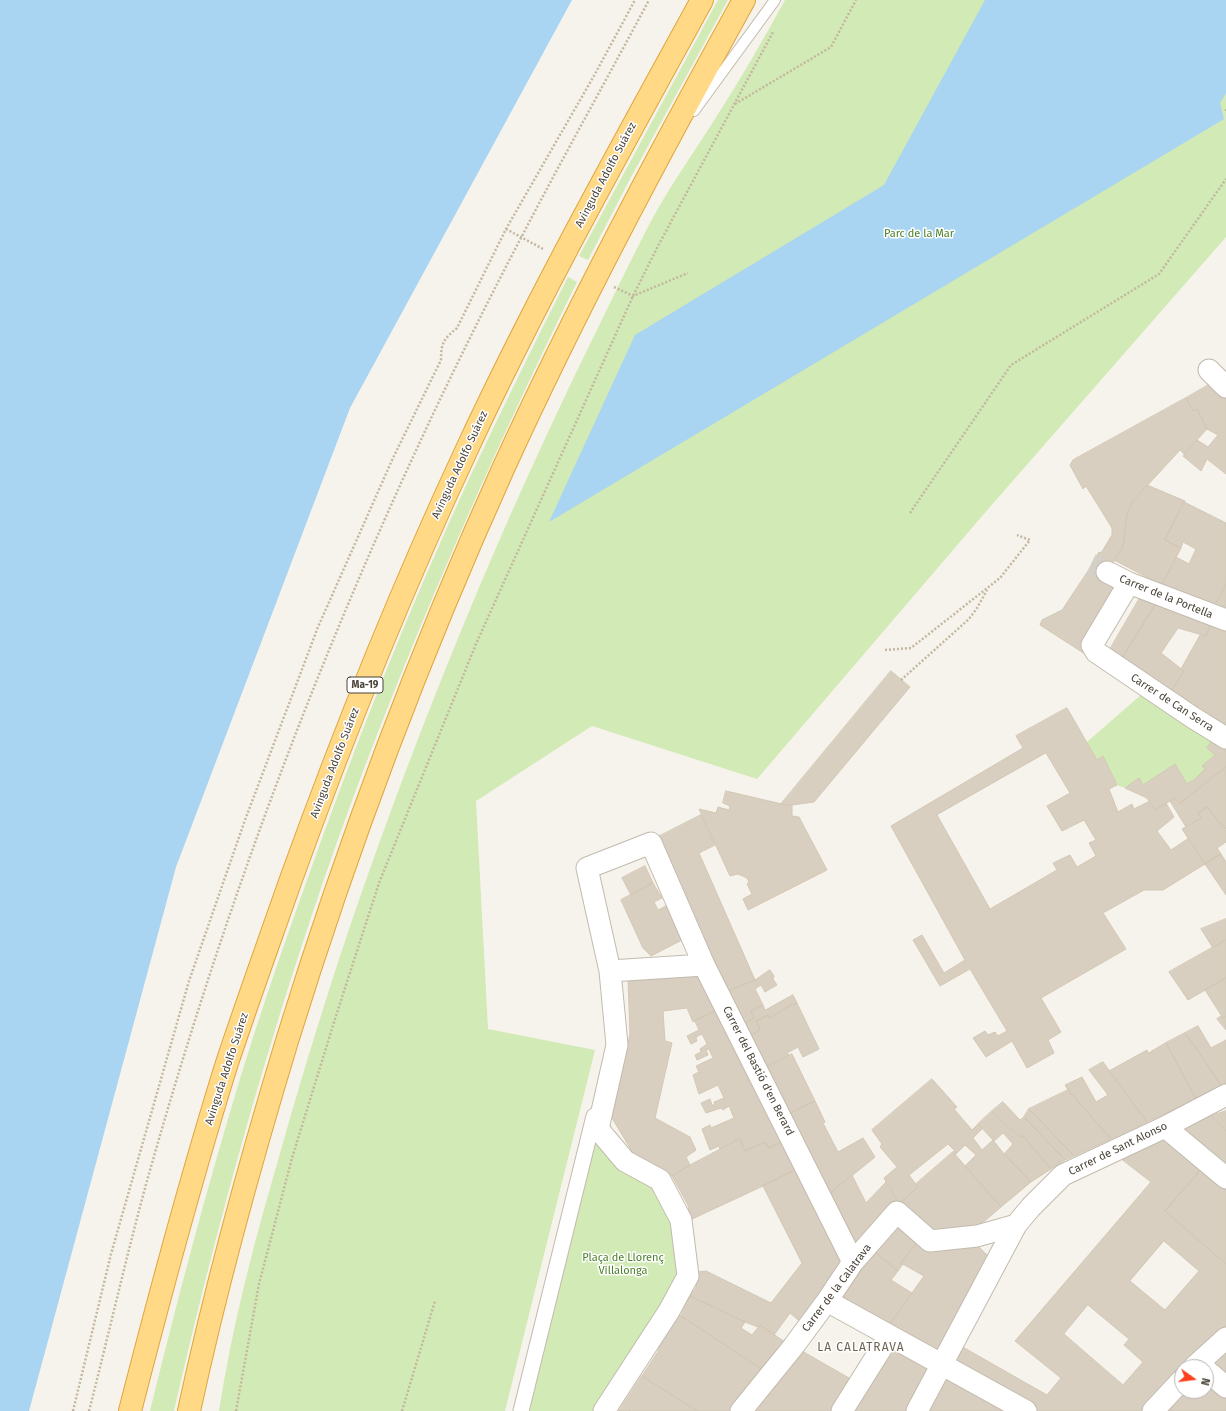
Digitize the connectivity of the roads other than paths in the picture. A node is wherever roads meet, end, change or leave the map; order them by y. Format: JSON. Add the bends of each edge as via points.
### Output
{"nodes":[{"id":1,"x":702,"y":0,"type":"edge"},
{"id":2,"x":744,"y":0,"type":"edge"},
{"id":3,"x":775,"y":0,"type":"edge"},
{"id":4,"x":653,"y":167,"type":"junction"},
{"id":5,"x":1210,"y":370,"type":"dead end"},
{"id":6,"x":1226,"y":387,"type":"edge"},
{"id":7,"x":1107,"y":572,"type":"tunnel mouth"},
{"id":8,"x":1129,"y":583,"type":"junction"},
{"id":9,"x":1226,"y":620,"type":"edge"},
{"id":10,"x":1226,"y":738,"type":"edge"},
{"id":11,"x":704,"y":965,"type":"junction"},
{"id":12,"x":610,"y":971,"type":"junction"},
{"id":13,"x":611,"y":1045,"type":"dead end"},
{"id":14,"x":1226,"y":1095,"type":"edge"},
{"id":15,"x":1165,"y":1127,"type":"junction"},
{"id":16,"x":1226,"y":1178,"type":"edge"},
{"id":17,"x":1016,"y":1225,"type":"junction"},
{"id":18,"x":853,"y":1262,"type":"junction"},
{"id":19,"x":827,"y":1301,"type":"junction"},
{"id":20,"x":889,"y":1336,"type":"junction"},
{"id":21,"x":1226,"y":1338,"type":"edge"},
{"id":22,"x":1207,"y":1359,"type":"edge"},
{"id":23,"x":941,"y":1365,"type":"junction"},
{"id":24,"x":1214,"y":1378,"type":"edge"},
{"id":25,"x":1226,"y":1387,"type":"edge"},
{"id":26,"x":1174,"y":1389,"type":"edge"},
{"id":27,"x":130,"y":1411,"type":"edge"},
{"id":28,"x":189,"y":1411,"type":"edge"},
{"id":29,"x":521,"y":1411,"type":"edge"},
{"id":30,"x":604,"y":1411,"type":"edge"},
{"id":31,"x":741,"y":1411,"type":"edge"},
{"id":32,"x":842,"y":1411,"type":"edge"},
{"id":33,"x":917,"y":1411,"type":"edge"},
{"id":34,"x":1026,"y":1411,"type":"edge"},
{"id":35,"x":1153,"y":1411,"type":"edge"}],
"edges":[{"from":1,"to":27,"type":"highway","name":"Avinguda Adolfo Suárez","number":"Ma-19","via":[[561,259],[508,364],[454,478],[367,680],[306,838],[228,1061],[173,1247]]},
{"from":2,"to":4,"type":"highway"},
{"from":3,"to":4,"type":"lane"},
{"from":4,"to":28,"type":"highway","via":[[576,316],[504,466],[450,591],[380,769],[332,902],[266,1111],[231,1239]]},
{"from":5,"to":6,"type":"street"},
{"from":7,"to":8,"type":"street","name":"Carrer de la Portella"},
{"from":8,"to":9,"type":"street","name":"Carrer de la Portella"},
{"from":8,"to":10,"type":"street","name":"Carrer de Can Serra","via":[[1092,645],[1096,652]]},
{"from":11,"to":12,"type":"street"},
{"from":11,"to":12,"type":"street","name":"Carrer del Bastió d'en Berard","via":[[651,843],[587,868]]},
{"from":11,"to":18,"type":"street","name":"Carrer del Bastió d'en Berard"},
{"from":12,"to":30,"type":"street","via":[[617,1045],[598,1128],[625,1162],[660,1180],[681,1220],[688,1276],[669,1311]]},
{"from":13,"to":29,"type":"street"},
{"from":14,"to":15,"type":"street","name":"Carrer de Sant Alonso"},
{"from":15,"to":16,"type":"street"},
{"from":15,"to":17,"type":"street","name":"Carrer de Sant Alonso","via":[[1063,1175],[1031,1206]]},
{"from":17,"to":18,"type":"street","name":"Carrer de la Calatrava","via":[[977,1236],[930,1241],[897,1212]]},
{"from":17,"to":23,"type":"street","name":"Carrer de Sant Alonso"},
{"from":18,"to":19,"type":"street","name":"Carrer de la Calatrava"},
{"from":19,"to":20,"type":"street"},
{"from":19,"to":31,"type":"street","name":"Carrer de la Calatrava"},
{"from":20,"to":23,"type":"street"},
{"from":20,"to":32,"type":"street"},
{"from":21,"to":22,"type":"street"},
{"from":23,"to":33,"type":"street","name":"Carrer de Sant Alonso"},
{"from":23,"to":34,"type":"street"},
{"from":24,"to":25,"type":"street"},
{"from":26,"to":35,"type":"street"}]}
